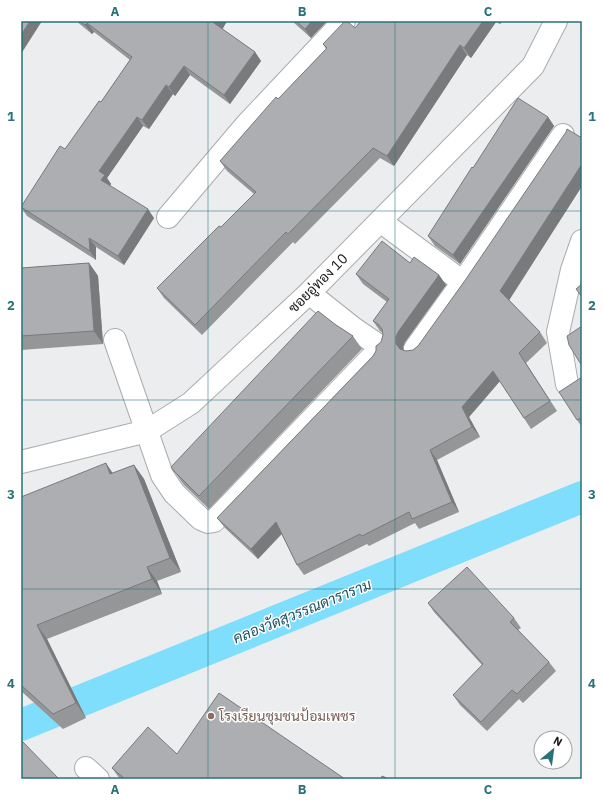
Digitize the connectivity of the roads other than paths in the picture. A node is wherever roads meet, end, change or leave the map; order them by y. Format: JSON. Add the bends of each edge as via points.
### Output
{"nodes":[{"id":1,"x":344,"y":21,"type":"edge"},
{"id":2,"x":556,"y":21,"type":"edge"},
{"id":3,"x":563,"y":135,"type":"edge"},
{"id":4,"x":168,"y":217,"type":"dead end"},
{"id":5,"x":380,"y":221,"type":"junction"},
{"id":6,"x":582,"y":242,"type":"edge"},
{"id":7,"x":463,"y":282,"type":"junction"},
{"id":8,"x":309,"y":293,"type":"junction"},
{"id":9,"x":115,"y":340,"type":"dead end"},
{"id":10,"x":415,"y":349,"type":"edge"},
{"id":11,"x":567,"y":384,"type":"dead end"},
{"id":12,"x":147,"y":431,"type":"junction"},
{"id":13,"x":21,"y":462,"type":"edge"}],
"edges":[{"from":1,"to":4,"type":"street","via":[[246,125]]},
{"from":2,"to":5,"type":"street","name":"ซอยอู่ทอง 10","via":[[534,66]]},
{"from":3,"to":7,"type":"street"},
{"from":5,"to":7,"type":"street"},
{"from":5,"to":8,"type":"street","name":"ซอยอู่ทอง 10"},
{"from":6,"to":11,"type":"street","via":[[572,270],[558,332]]},
{"from":7,"to":10,"type":"street"},
{"from":8,"to":12,"type":"street","name":"ซอยอู่ทอง 10","via":[[190,403]]},
{"from":8,"to":12,"type":"street","via":[[353,328],[375,352],[214,521],[201,519],[174,493],[162,475]]},
{"from":9,"to":12,"type":"street"},
{"from":12,"to":13,"type":"street","name":"ซอยอู่ทอง 10"}]}
